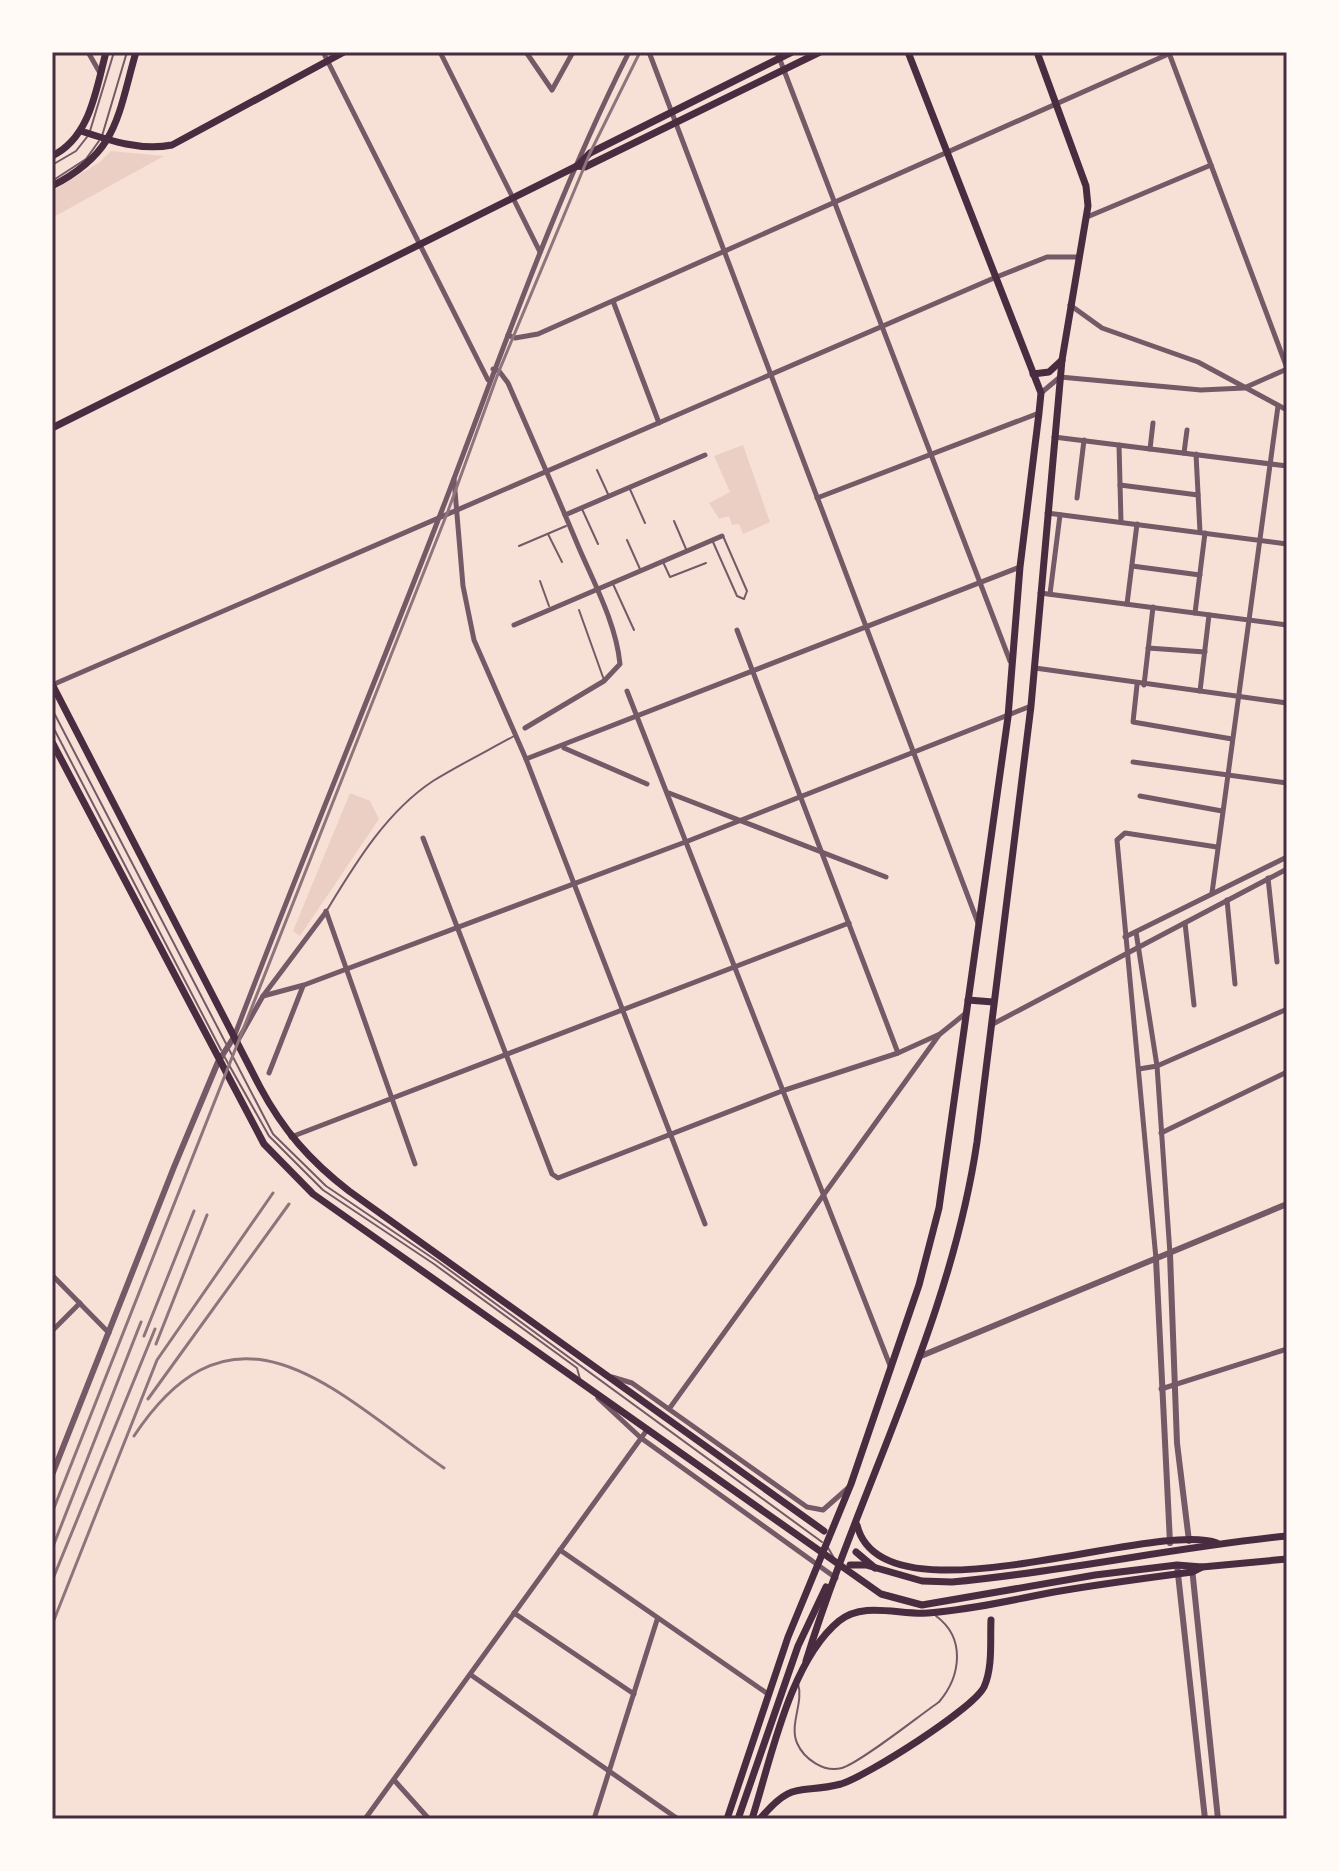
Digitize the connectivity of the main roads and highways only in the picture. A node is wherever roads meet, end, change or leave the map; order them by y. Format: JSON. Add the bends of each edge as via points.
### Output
{"nodes":[{"id":1,"x":106,"y":52,"type":"edge"},
{"id":2,"x":136,"y":52,"type":"edge"},
{"id":3,"x":344,"y":52,"type":"edge"},
{"id":4,"x":792,"y":52,"type":"edge"},
{"id":5,"x":820,"y":52,"type":"edge"},
{"id":6,"x":908,"y":52,"type":"edge"},
{"id":7,"x":1037,"y":52,"type":"edge"},
{"id":8,"x":778,"y":55,"type":"edge"},
{"id":9,"x":85,"y":132,"type":"junction"},
{"id":10,"x":105,"y":139,"type":"junction"},
{"id":11,"x":52,"y":156,"type":"edge"},
{"id":12,"x":577,"y":166,"type":"junction"},
{"id":13,"x":52,"y":184,"type":"edge"},
{"id":14,"x":1062,"y":360,"type":"junction"},
{"id":15,"x":1033,"y":374,"type":"junction"},
{"id":16,"x":52,"y":428,"type":"edge"},
{"id":17,"x":52,"y":684,"type":"edge"},
{"id":18,"x":52,"y":742,"type":"edge"},
{"id":19,"x":968,"y":1000,"type":"junction"},
{"id":20,"x":993,"y":1002,"type":"junction"},
{"id":21,"x":857,"y":1523,"type":"junction"},
{"id":22,"x":824,"y":1531,"type":"dead end"},
{"id":23,"x":1287,"y":1536,"type":"edge"},
{"id":24,"x":1217,"y":1543,"type":"junction"},
{"id":25,"x":856,"y":1552,"type":"dead end"},
{"id":26,"x":1287,"y":1559,"type":"edge"},
{"id":27,"x":850,"y":1565,"type":"dead end"},
{"id":28,"x":876,"y":1569,"type":"junction"},
{"id":29,"x":1178,"y":1570,"type":"junction"},
{"id":30,"x":952,"y":1582,"type":"junction"},
{"id":31,"x":826,"y":1587,"type":"dead end"},
{"id":32,"x":964,"y":1588,"type":"dead end"},
{"id":33,"x":991,"y":1620,"type":"dead end"},
{"id":34,"x":805,"y":1663,"type":"junction"},
{"id":35,"x":727,"y":1819,"type":"edge"},
{"id":36,"x":738,"y":1819,"type":"edge"},
{"id":37,"x":752,"y":1819,"type":"edge"},
{"id":38,"x":760,"y":1819,"type":"edge"}],
"edges":[{"from":1,"to":9,"type":"main road"},
{"from":2,"to":10,"type":"main road"},
{"from":3,"to":10,"type":"main road","via":[[172,145],[155,148]]},
{"from":4,"to":8,"type":"main road"},
{"from":5,"to":12,"type":"main road","via":[[674,126]]},
{"from":6,"to":15,"type":"main road"},
{"from":7,"to":14,"type":"main road","via":[[1086,186],[1086,218]]},
{"from":8,"to":12,"type":"main road","via":[[590,153]]},
{"from":9,"to":10,"type":"main road"},
{"from":9,"to":11,"type":"main road"},
{"from":10,"to":13,"type":"main road","via":[[87,165]]},
{"from":12,"to":16,"type":"main road"},
{"from":14,"to":15,"type":"main road","via":[[1049,372]]},
{"from":14,"to":20,"type":"main road","via":[[1031,706]]},
{"from":15,"to":19,"type":"main road","via":[[1041,393],[1008,717]]},
{"from":17,"to":22,"type":"main road","via":[[235,1040],[275,1114],[306,1156]]},
{"from":18,"to":29,"type":"main road","via":[[264,1144],[313,1194],[872,1589],[922,1605]]},
{"from":19,"to":20,"type":"main road"},
{"from":19,"to":35,"type":"main road","via":[[939,1208],[851,1484],[768,1694]]},
{"from":20,"to":21,"type":"main road","via":[[968,1205],[921,1356]]},
{"from":21,"to":24,"type":"main road","via":[[864,1544],[873,1551],[907,1564],[955,1570],[1189,1541]]},
{"from":21,"to":34,"type":"main road"},
{"from":23,"to":24,"type":"main road"},
{"from":24,"to":30,"type":"main road"},
{"from":25,"to":28,"type":"main road"},
{"from":26,"to":29,"type":"main road"},
{"from":27,"to":28,"type":"main road"},
{"from":28,"to":30,"type":"main road","via":[[922,1581]]},
{"from":29,"to":34,"type":"main road","via":[[948,1611],[855,1612],[835,1625]]},
{"from":30,"to":32,"type":"main road"},
{"from":31,"to":36,"type":"main road","via":[[798,1646]]},
{"from":33,"to":38,"type":"main road","via":[[988,1674],[975,1701],[846,1782],[793,1791]]},
{"from":34,"to":37,"type":"main road"}]}
